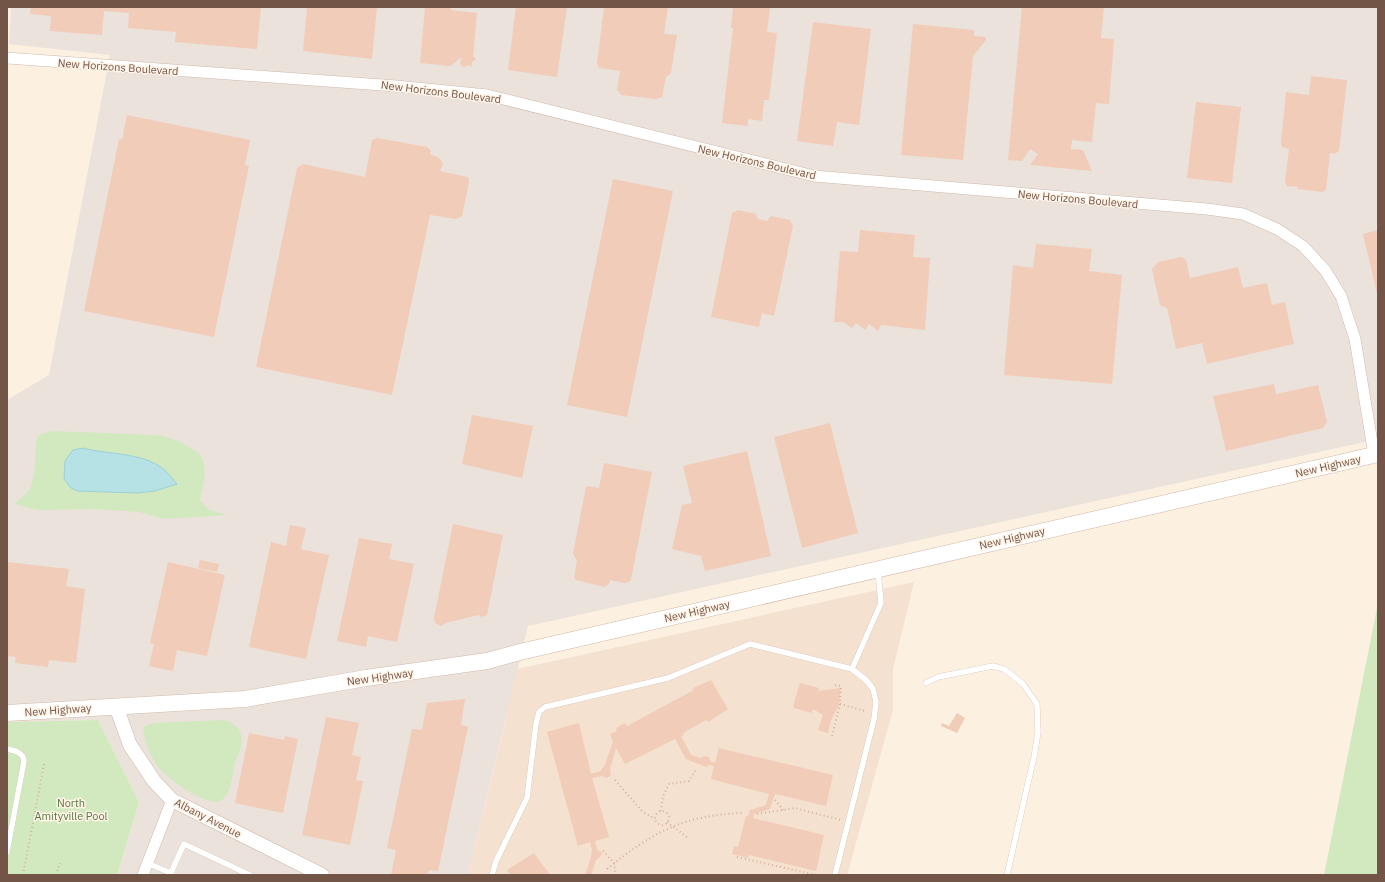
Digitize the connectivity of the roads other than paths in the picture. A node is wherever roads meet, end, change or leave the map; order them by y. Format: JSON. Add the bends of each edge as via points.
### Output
{"nodes":[{"id":1,"x":7,"y":58,"type":"edge"},
{"id":2,"x":1376,"y":455,"type":"edge"},
{"id":3,"x":878,"y":571,"type":"junction"},
{"id":4,"x":852,"y":669,"type":"junction"},
{"id":5,"x":926,"y":683,"type":"dead end"},
{"id":6,"x":116,"y":706,"type":"junction"},
{"id":7,"x":7,"y":713,"type":"edge"},
{"id":8,"x":7,"y":749,"type":"edge"},
{"id":9,"x":172,"y":800,"type":"junction"},
{"id":10,"x":7,"y":852,"type":"edge"},
{"id":11,"x":147,"y":863,"type":"junction"},
{"id":12,"x":171,"y":874,"type":"edge"},
{"id":13,"x":143,"y":875,"type":"edge"},
{"id":14,"x":250,"y":875,"type":"edge"},
{"id":15,"x":322,"y":875,"type":"edge"},
{"id":16,"x":492,"y":875,"type":"edge"},
{"id":17,"x":836,"y":875,"type":"edge"},
{"id":18,"x":1007,"y":875,"type":"edge"}],
"edges":[{"from":1,"to":2,"type":"street","name":"New Horizons Boulevard","via":[[487,95],[814,176],[1243,214],[1277,229],[1303,246],[1325,270],[1341,296],[1355,339]]},
{"from":2,"to":3,"type":"main road","name":"New Highway","via":[[1022,535]]},
{"from":3,"to":4,"type":"lane","via":[[882,603]]},
{"from":3,"to":6,"type":"main road","name":"New Highway","via":[[487,661],[245,699]]},
{"from":4,"to":16,"type":"lane","via":[[750,644],[668,678],[545,706],[539,712],[536,724],[527,798],[496,861]]},
{"from":4,"to":17,"type":"lane","via":[[873,689],[876,702]]},
{"from":5,"to":18,"type":"lane","via":[[938,677],[993,666],[1004,670],[1023,684],[1037,704],[1038,732],[1035,750]]},
{"from":6,"to":7,"type":"main road","name":"New Highway"},
{"from":6,"to":9,"type":"street","name":"Albany Avenue","via":[[130,745],[154,781]]},
{"from":8,"to":10,"type":"lane","via":[[20,753],[24,761]]},
{"from":9,"to":11,"type":"street"},
{"from":9,"to":15,"type":"street","name":"Albany Avenue"},
{"from":11,"to":12,"type":"lane"},
{"from":11,"to":13,"type":"street"},
{"from":12,"to":14,"type":"lane","via":[[184,844]]}]}
